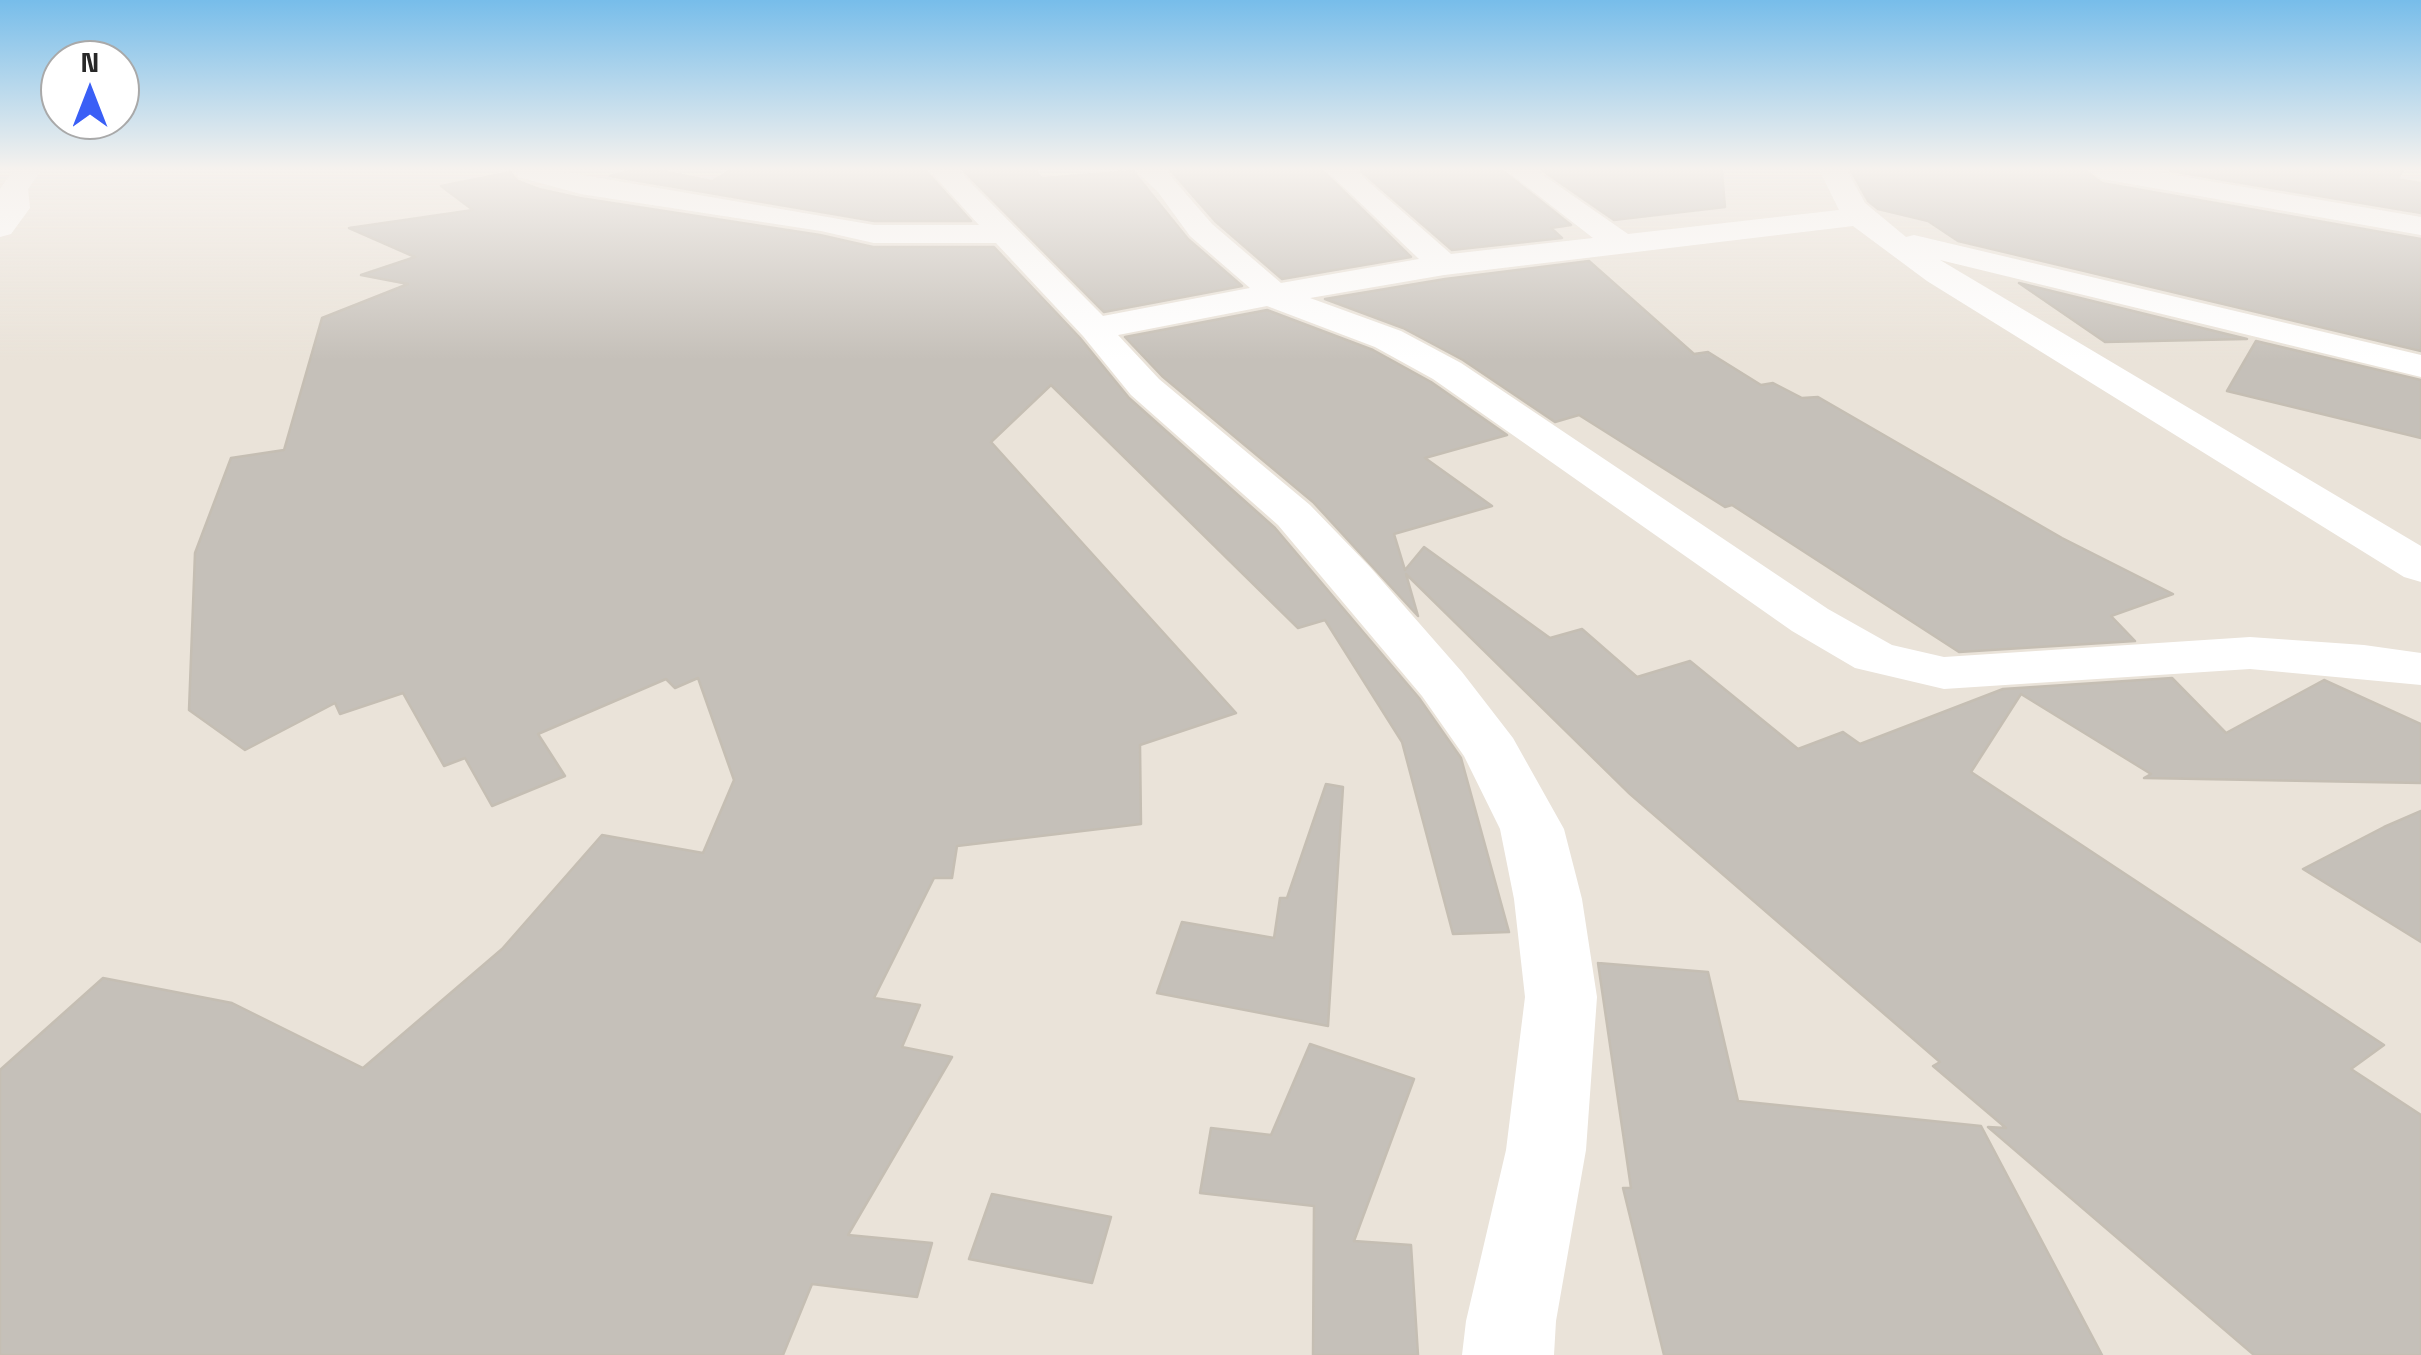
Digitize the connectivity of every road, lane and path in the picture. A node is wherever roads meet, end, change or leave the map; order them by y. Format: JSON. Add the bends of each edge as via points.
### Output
{"nodes":[{"id":1,"x":1003,"y":234,"type":"edge"},
{"id":2,"x":1205,"y":234,"type":"edge"},
{"id":3,"x":1410,"y":234,"type":"edge"},
{"id":4,"x":1609,"y":234,"type":"edge"},
{"id":5,"x":1752,"y":234,"type":"edge"},
{"id":6,"x":1885,"y":234,"type":"edge"},
{"id":7,"x":1902,"y":234,"type":"edge"},
{"id":8,"x":1620,"y":242,"type":"junction"},
{"id":9,"x":1444,"y":265,"type":"junction"},
{"id":10,"x":1270,"y":296,"type":"junction"},
{"id":11,"x":1098,"y":331,"type":"junction"},
{"id":12,"x":2421,"y":366,"type":"edge"},
{"id":13,"x":2421,"y":566,"type":"edge"},
{"id":14,"x":2421,"y":669,"type":"edge"},
{"id":15,"x":1508,"y":1355,"type":"edge"}],
"edges":[{"from":1,"to":11,"type":"street"},
{"from":2,"to":10,"type":"street","via":[[1266,285]]},
{"from":3,"to":9,"type":"street"},
{"from":4,"to":8,"type":"street"},
{"from":5,"to":8,"type":"street"},
{"from":6,"to":13,"type":"street","via":[[2056,347]]},
{"from":7,"to":12,"type":"street"},
{"from":8,"to":9,"type":"street"},
{"from":9,"to":10,"type":"street"},
{"from":10,"to":11,"type":"street"},
{"from":10,"to":14,"type":"street","via":[[1388,339],[1447,371],[1874,657],[1944,673],[2250,653]]},
{"from":11,"to":15,"type":"street","via":[[1145,387],[1294,515],[1352,578],[1492,752],[1532,829],[1561,997],[1546,1150]]}]}
